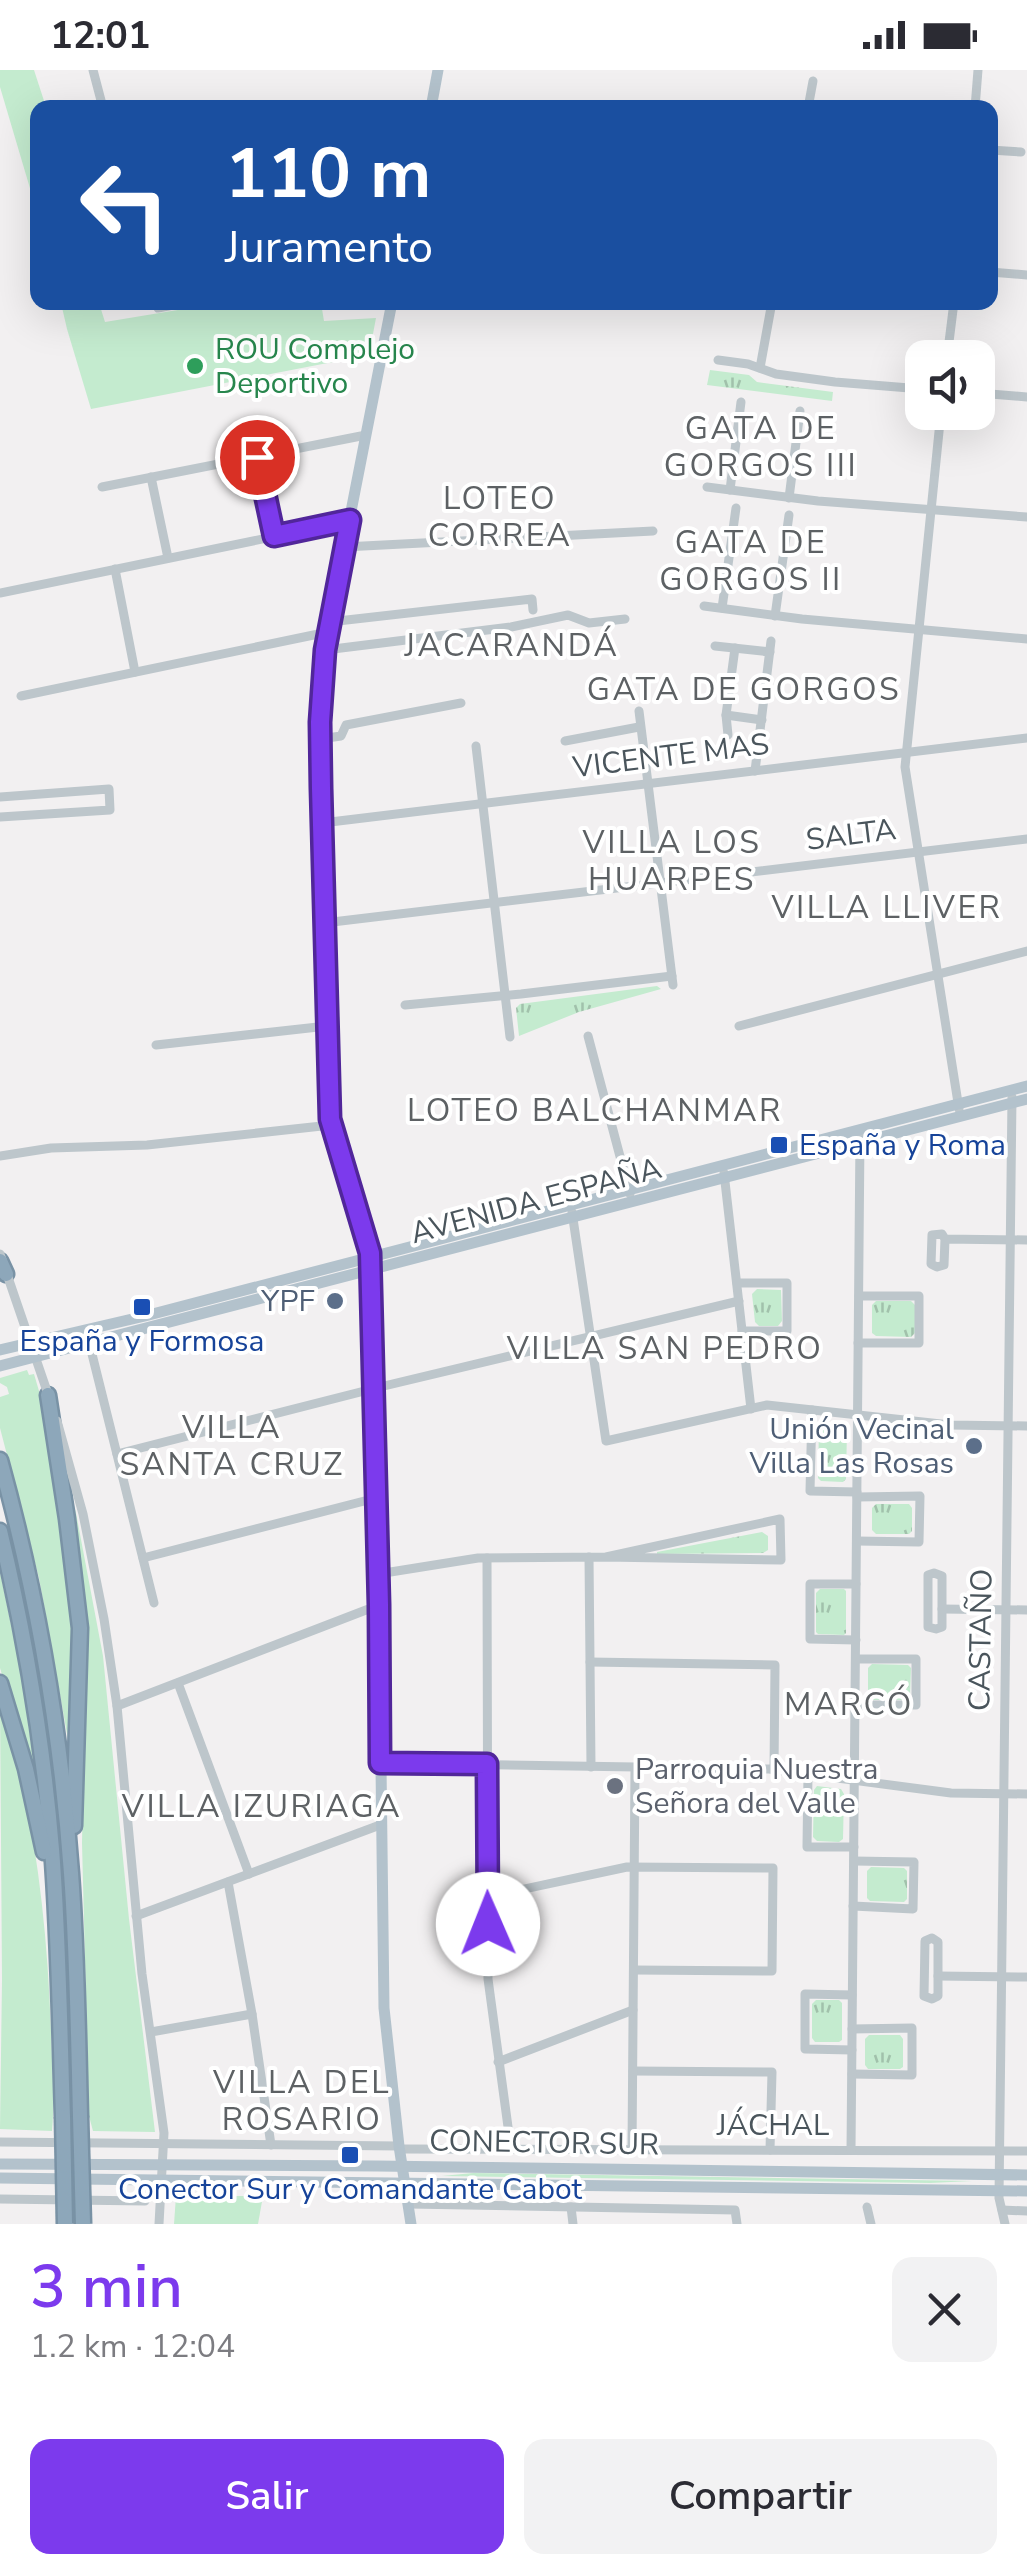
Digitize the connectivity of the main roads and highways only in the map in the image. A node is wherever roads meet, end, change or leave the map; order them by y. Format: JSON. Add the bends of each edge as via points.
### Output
{"nodes":[{"id":1,"x":438,"y":70,"type":"edge"},
{"id":2,"x":432,"y":100,"type":"edge"},
{"id":3,"x":390,"y":310,"type":"edge"},
{"id":4,"x":1027,"y":1086,"type":"edge"},
{"id":5,"x":1012,"y":1096,"type":"junction"},
{"id":6,"x":1027,"y":1099,"type":"edge"},
{"id":7,"x":724,"y":1171,"type":"junction"},
{"id":8,"x":572,"y":1210,"type":"junction"},
{"id":9,"x":370,"y":1263,"type":"junction"},
{"id":10,"x":33,"y":1349,"type":"junction"},
{"id":11,"x":0,"y":1350,"type":"edge"},
{"id":12,"x":0,"y":1366,"type":"edge"},
{"id":13,"x":48,"y":1394,"type":"road end"},
{"id":14,"x":0,"y":1460,"type":"edge"},
{"id":15,"x":0,"y":1531,"type":"edge"},
{"id":16,"x":0,"y":1684,"type":"edge"},
{"id":17,"x":71,"y":1872,"type":"junction"},
{"id":18,"x":57,"y":1928,"type":"junction"},
{"id":19,"x":0,"y":2164,"type":"edge"},
{"id":20,"x":402,"y":2166,"type":"junction"},
{"id":21,"x":1027,"y":2175,"type":"edge"},
{"id":22,"x":0,"y":2178,"type":"edge"},
{"id":23,"x":405,"y":2182,"type":"junction"},
{"id":24,"x":1027,"y":2191,"type":"edge"},
{"id":25,"x":65,"y":2224,"type":"edge"},
{"id":26,"x":83,"y":2224,"type":"edge"},
{"id":27,"x":411,"y":2224,"type":"edge"}],
"edges":[{"from":1,"to":2,"type":"main road"},
{"from":3,"to":9,"type":"main road","via":[[325,650],[320,738],[331,1125]]},
{"from":4,"to":5,"type":"main road","name":"AVENIDA ESPAÑA"},
{"from":5,"to":6,"type":"main road","name":"AVENIDA ESPAÑA"},
{"from":5,"to":7,"type":"main road","name":"AVENIDA ESPAÑA"},
{"from":7,"to":8,"type":"main road","name":"AVENIDA ESPAÑA","via":[[632,1202]]},
{"from":7,"to":8,"type":"main road","name":"AVENIDA ESPAÑA","via":[[628,1188]]},
{"from":8,"to":9,"type":"main road","name":"AVENIDA ESPAÑA"},
{"from":9,"to":10,"type":"main road","name":"AVENIDA ESPAÑA"},
{"from":9,"to":20,"type":"main road","via":[[384,2008]]},
{"from":10,"to":11,"type":"main road","name":"AVENIDA ESPAÑA"},
{"from":10,"to":12,"type":"main road","name":"AVENIDA ESPAÑA"},
{"from":13,"to":17,"type":"highway","via":[[80,1642]]},
{"from":14,"to":17,"type":"highway","via":[[40,1634]]},
{"from":15,"to":18,"type":"highway","via":[[34,1698]]},
{"from":16,"to":18,"type":"highway","via":[[26,1769]]},
{"from":17,"to":26,"type":"highway","bridge":true},
{"from":18,"to":25,"type":"highway","bridge":true},
{"from":19,"to":20,"type":"main road","name":"CONECTOR SUR"},
{"from":20,"to":21,"type":"main road","name":"CONECTOR SUR"},
{"from":20,"to":23,"type":"main road"},
{"from":22,"to":23,"type":"main road","name":"CONECTOR SUR"},
{"from":23,"to":24,"type":"main road","name":"CONECTOR SUR"},
{"from":23,"to":27,"type":"main road"}]}
